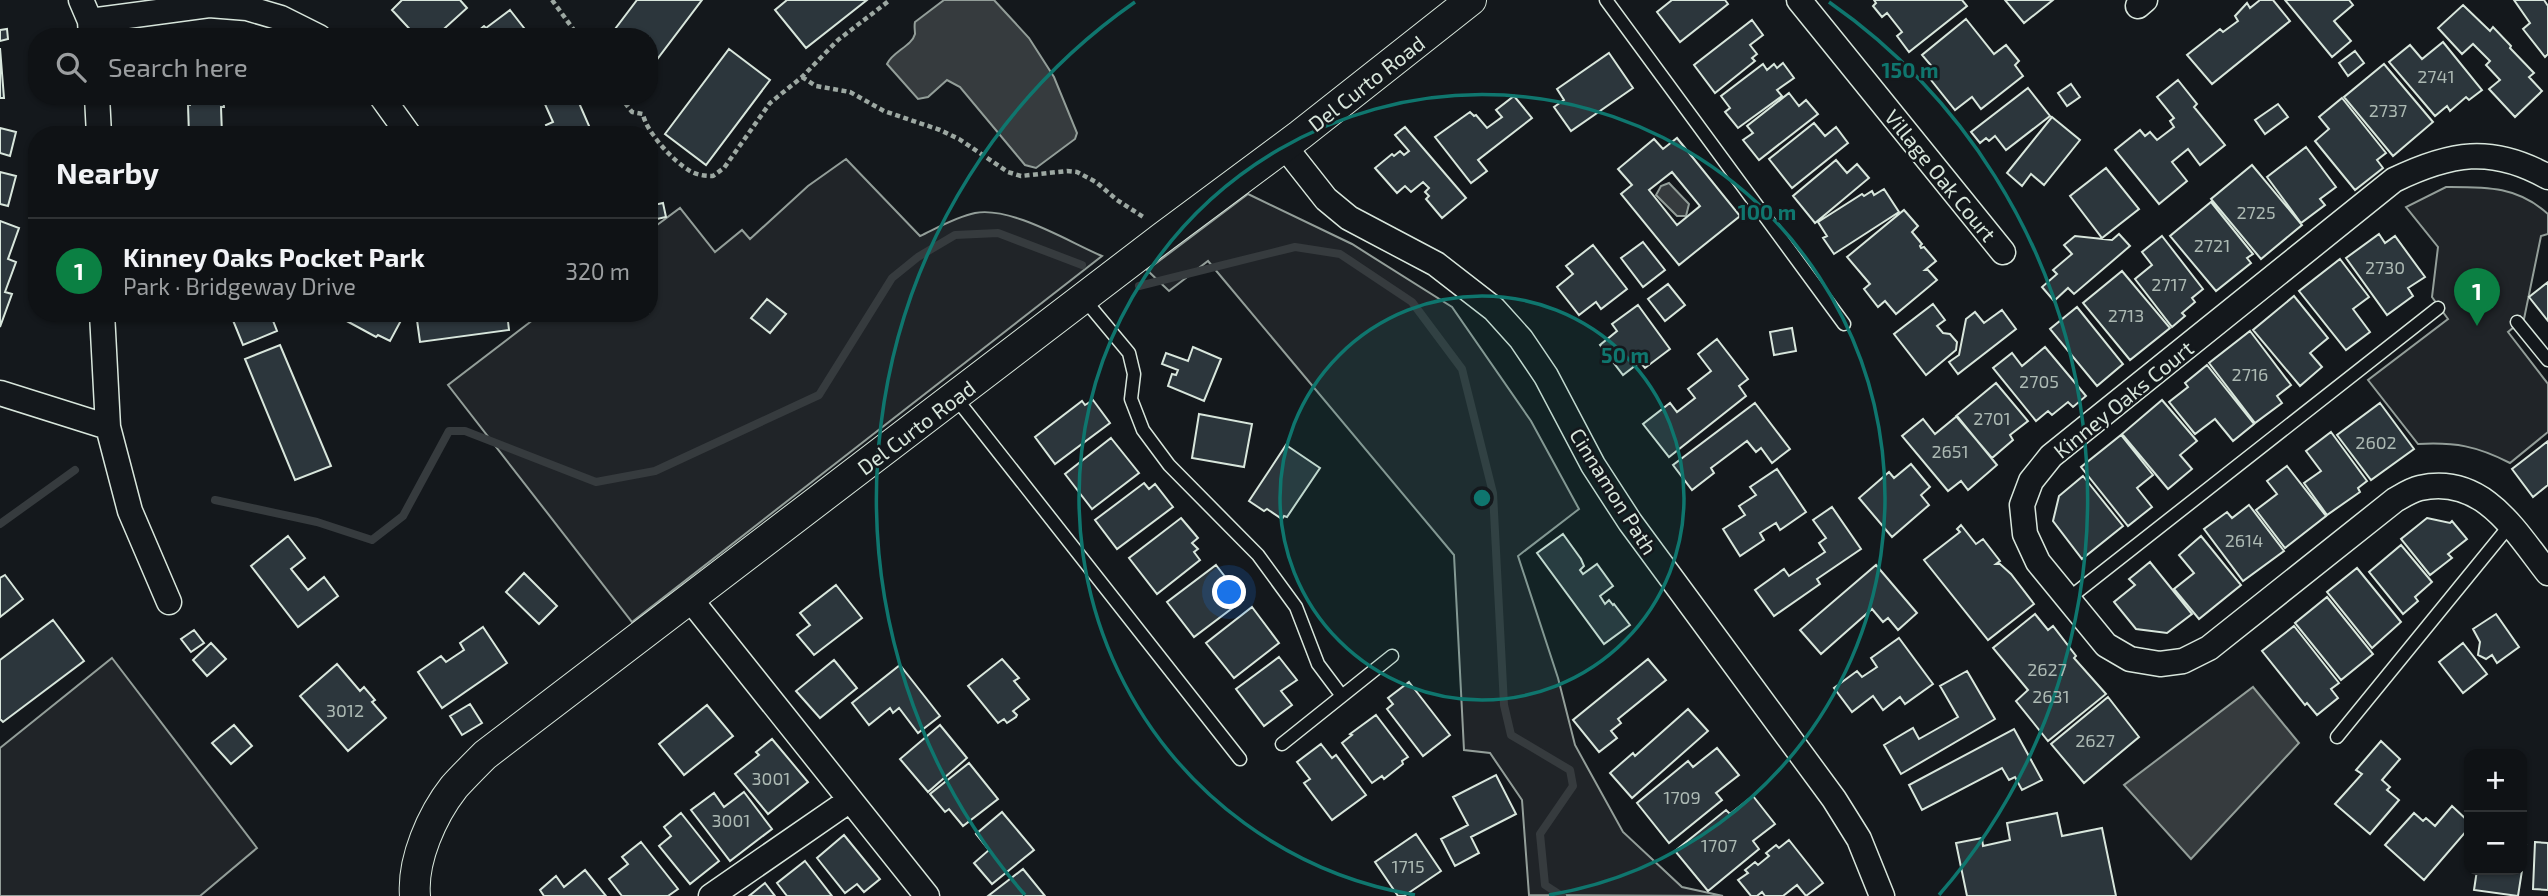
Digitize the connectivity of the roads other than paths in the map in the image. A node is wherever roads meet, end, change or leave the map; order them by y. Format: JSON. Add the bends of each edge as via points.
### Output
{"nodes":[{"id":1,"x":1471,"y":0,"type":"edge"},
{"id":2,"x":1606,"y":0,"type":"edge"},
{"id":3,"x":1799,"y":0,"type":"edge"},
{"id":4,"x":88,"y":19,"type":"edge"},
{"id":5,"x":301,"y":28,"type":"edge"},
{"id":6,"x":97,"y":105,"type":"edge"},
{"id":7,"x":387,"y":105,"type":"edge"},
{"id":8,"x":99,"y":126,"type":"edge"},
{"id":9,"x":403,"y":126,"type":"edge"},
{"id":10,"x":1284,"y":147,"type":"junction"},
{"id":11,"x":2548,"y":177,"type":"edge"},
{"id":12,"x":2003,"y":252,"type":"dead end"},
{"id":13,"x":1084,"y":299,"type":"junction"},
{"id":14,"x":2438,"y":307,"type":"dead end"},
{"id":15,"x":102,"y":322,"type":"edge"},
{"id":16,"x":2517,"y":322,"type":"dead end"},
{"id":17,"x":1844,"y":324,"type":"dead end"},
{"id":18,"x":2548,"y":360,"type":"edge"},
{"id":19,"x":0,"y":393,"type":"edge"},
{"id":20,"x":955,"y":397,"type":"junction"},
{"id":21,"x":108,"y":427,"type":"junction"},
{"id":22,"x":2510,"y":525,"type":"junction"},
{"id":23,"x":2548,"y":573,"type":"edge"},
{"id":24,"x":690,"y":599,"type":"junction"},
{"id":25,"x":2068,"y":599,"type":"junction"},
{"id":26,"x":169,"y":602,"type":"dead end"},
{"id":27,"x":1392,"y":656,"type":"dead end"},
{"id":28,"x":1342,"y":696,"type":"junction"},
{"id":29,"x":2337,"y":737,"type":"dead end"},
{"id":30,"x":1282,"y":744,"type":"dead end"},
{"id":31,"x":1240,"y":759,"type":"dead end"},
{"id":32,"x":850,"y":800,"type":"junction"},
{"id":33,"x":414,"y":894,"type":"edge"},
{"id":34,"x":711,"y":896,"type":"edge"},
{"id":35,"x":927,"y":896,"type":"edge"},
{"id":36,"x":1882,"y":896,"type":"edge"}],
"edges":[{"from":1,"to":10,"type":"street","name":"Del Curto Road"},
{"from":2,"to":17,"type":"lane"},
{"from":3,"to":12,"type":"street","name":"Village Oak Court"},
{"from":4,"to":5,"type":"street","via":[[209,5],[247,8]]},
{"from":6,"to":8,"type":"street"},
{"from":7,"to":9,"type":"street"},
{"from":10,"to":13,"type":"street","name":"Del Curto Road"},
{"from":10,"to":36,"type":"street","name":"Cinnamon Path","via":[[1326,199],[1349,218],[1447,272],[1494,309],[1521,339],[1630,522],[1835,799],[1859,839]]},
{"from":11,"to":25,"type":"street","name":"Kinney Oaks Court","via":[[2528,166],[2474,155],[2443,159],[2394,180],[2051,456],[2031,481],[2022,505],[2025,534],[2038,562]]},
{"from":13,"to":20,"type":"street","name":"Del Curto Road"},
{"from":13,"to":28,"type":"lane","via":[[1129,353],[1134,374],[1131,399],[1143,430],[1169,465],[1258,555],[1297,607],[1318,664]]},
{"from":14,"to":25,"type":"lane"},
{"from":15,"to":21,"type":"street"},
{"from":16,"to":18,"type":"lane"},
{"from":19,"to":21,"type":"street"},
{"from":20,"to":24,"type":"street","name":"Del Curto Road"},
{"from":20,"to":31,"type":"lane"},
{"from":21,"to":26,"type":"street","via":[[130,512]]},
{"from":22,"to":23,"type":"street"},
{"from":22,"to":25,"type":"street","name":"Kinney Oaks Court","via":[[2475,494],[2448,486],[2419,488],[2395,500],[2209,648],[2183,661],[2160,664],[2130,659],[2106,645]]},
{"from":22,"to":29,"type":"lane"},
{"from":24,"to":32,"type":"street"},
{"from":24,"to":33,"type":"street","name":"Del Curto Road","via":[[485,755],[461,780],[433,822],[419,858]]},
{"from":27,"to":28,"type":"lane"},
{"from":28,"to":30,"type":"lane"},
{"from":32,"to":34,"type":"street"},
{"from":32,"to":35,"type":"street"}]}
